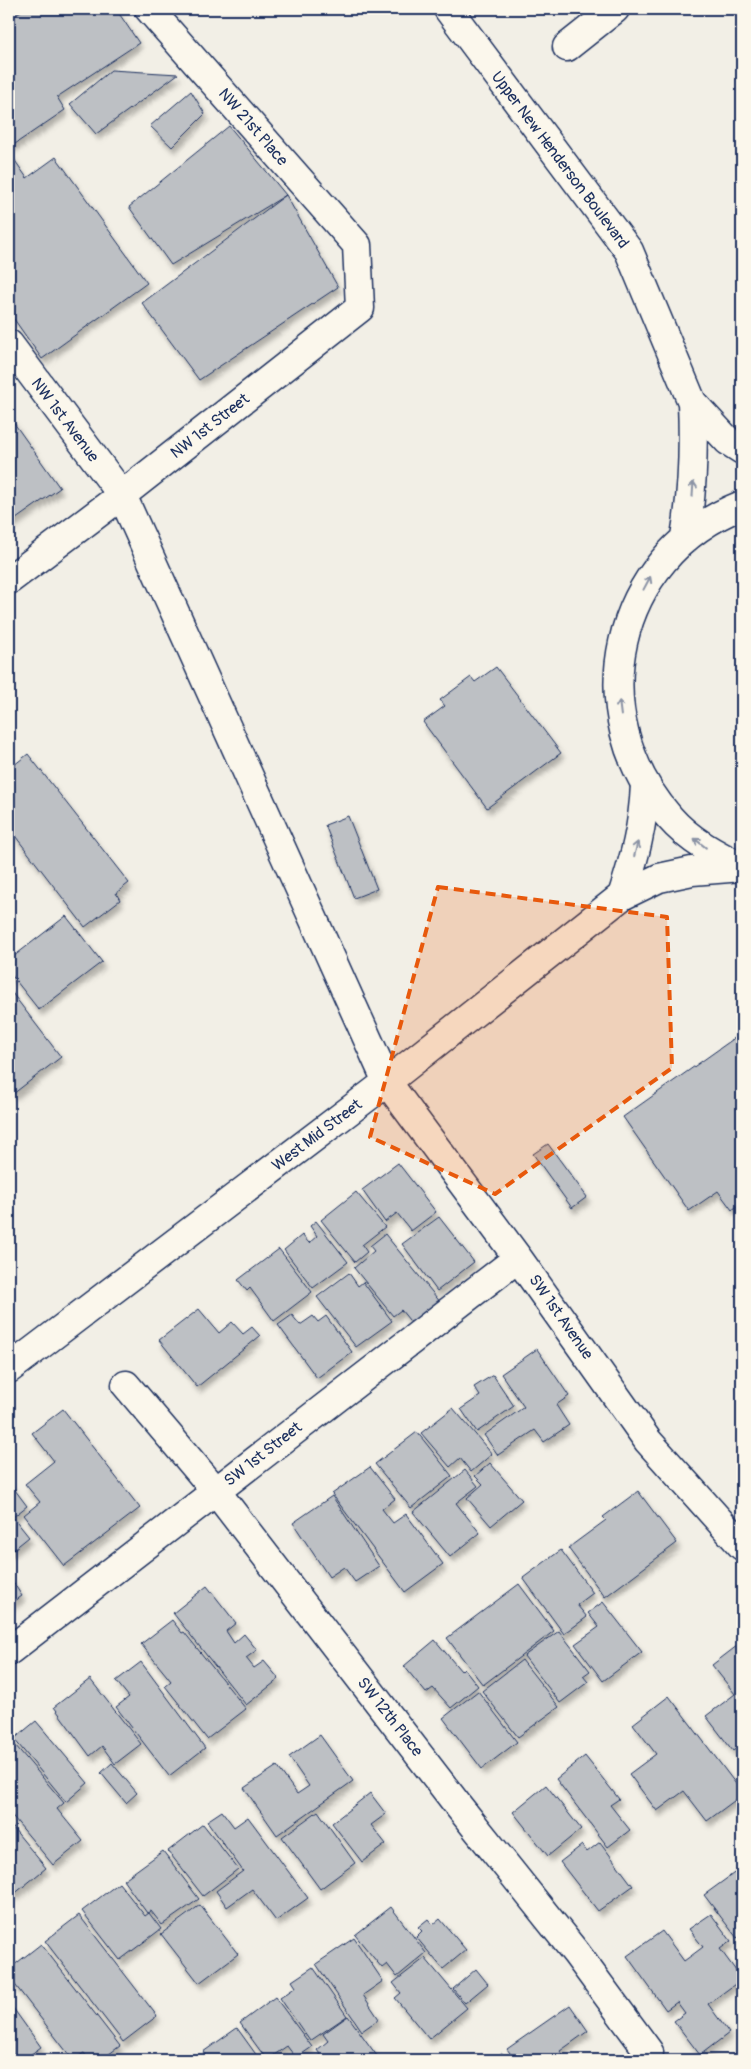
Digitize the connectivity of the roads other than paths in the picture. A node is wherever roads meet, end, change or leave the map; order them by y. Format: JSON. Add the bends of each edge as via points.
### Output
{"nodes":[{"id":1,"x":149,"y":9,"type":"edge"},
{"id":2,"x":448,"y":9,"type":"edge"},
{"id":3,"x":615,"y":9,"type":"edge"},
{"id":4,"x":566,"y":47,"type":"dead end"},
{"id":5,"x":357,"y":245,"type":"joint"},
{"id":6,"x":9,"y":344,"type":"edge"},
{"id":7,"x":692,"y":402,"type":"junction"},
{"id":8,"x":742,"y":450,"type":"edge"},
{"id":9,"x":122,"y":495,"type":"junction"},
{"id":10,"x":742,"y":505,"type":"edge"},
{"id":11,"x":685,"y":537,"type":"junction"},
{"id":12,"x":9,"y":580,"type":"edge"},
{"id":13,"x":645,"y":785,"type":"junction"},
{"id":14,"x":742,"y":867,"type":"edge"},
{"id":15,"x":622,"y":896,"type":"junction"},
{"id":16,"x":387,"y":1082,"type":"junction"},
{"id":17,"x":518,"y":1258,"type":"junction"},
{"id":18,"x":9,"y":1369,"type":"edge"},
{"id":19,"x":126,"y":1385,"type":"dead end"},
{"id":20,"x":215,"y":1490,"type":"junction"},
{"id":21,"x":742,"y":1546,"type":"edge"},
{"id":22,"x":9,"y":1651,"type":"edge"},
{"id":23,"x":649,"y":2052,"type":"dead end"}],
"edges":[{"from":1,"to":5,"type":"street","name":"NW 21st Place"},
{"from":2,"to":7,"type":"street","name":"Upper New Henderson Boulevard","via":[[628,251]]},
{"from":3,"to":4,"type":"street"},
{"from":5,"to":9,"type":"street","name":"NW 1st Street","via":[[360,308]]},
{"from":6,"to":9,"type":"street","name":"NW 1st Avenue"},
{"from":7,"to":8,"type":"street","name":"Upper New Henderson Boulevard","via":[[728,441]]},
{"from":11,"to":7,"type":"street","name":"Upper New Henderson Boulevard","one_way":true,"via":[[693,494]]},
{"from":9,"to":12,"type":"street","name":"NW 1st Street"},
{"from":9,"to":16,"type":"street","name":"NW 1st Avenue"},
{"from":10,"to":11,"type":"street","via":[[722,513]]},
{"from":13,"to":11,"type":"street","one_way":true,"via":[[623,735],[617,681],[626,627],[649,578]]},
{"from":14,"to":13,"type":"street","one_way":true,"via":[[704,847],[671,819]]},
{"from":15,"to":13,"type":"street","one_way":true,"via":[[643,822]]},
{"from":14,"to":15,"type":"street","name":"West Mid Street","via":[[692,871],[659,878]]},
{"from":15,"to":16,"type":"street","name":"West Mid Street"},
{"from":16,"to":17,"type":"street","name":"SW 1st Avenue"},
{"from":16,"to":18,"type":"street","name":"West Mid Street"},
{"from":17,"to":20,"type":"street","name":"SW 1st Street"},
{"from":17,"to":21,"type":"street","name":"SW 1st Avenue","via":[[648,1440]]},
{"from":19,"to":20,"type":"street","name":"SW 12th Place"},
{"from":20,"to":22,"type":"street","name":"SW 1st Street"},
{"from":20,"to":23,"type":"street","name":"SW 12th Place","via":[[576,1953]]}]}
